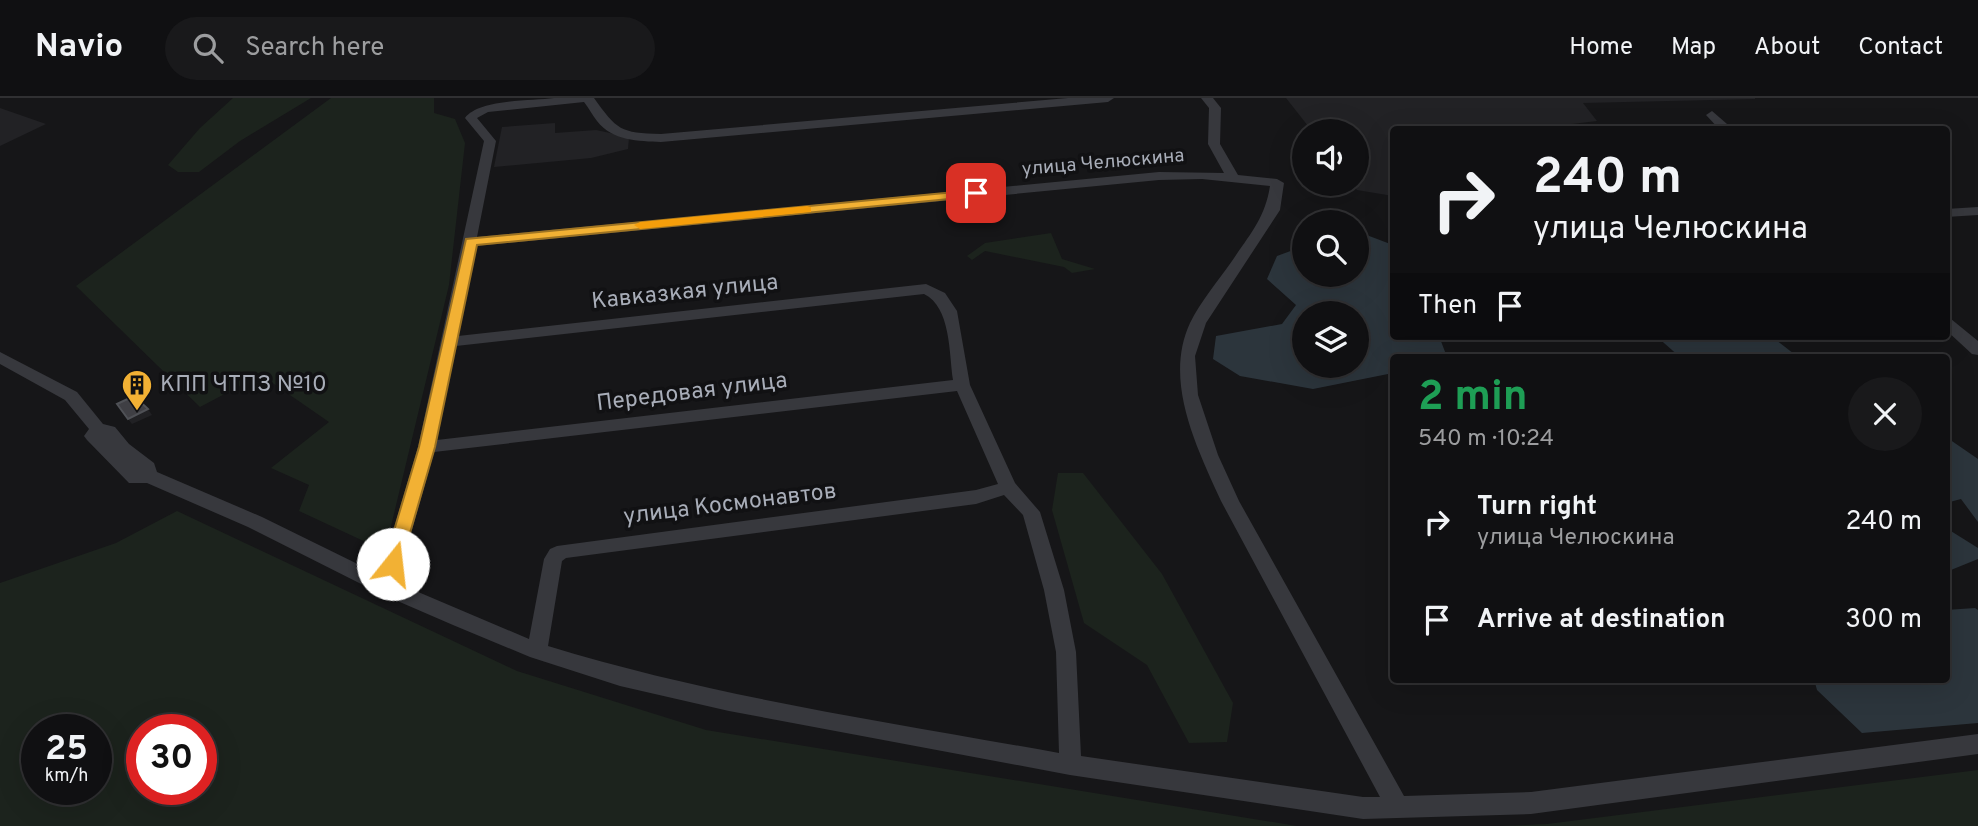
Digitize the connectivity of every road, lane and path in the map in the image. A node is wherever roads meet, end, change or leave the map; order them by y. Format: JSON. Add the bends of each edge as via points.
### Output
{"nodes":[{"id":1,"x":588,"y":98,"type":"edge"},
{"id":2,"x":1108,"y":98,"type":"edge"},
{"id":3,"x":1207,"y":98,"type":"edge"},
{"id":4,"x":1712,"y":115,"type":"dead end"},
{"id":5,"x":1724,"y":126,"type":"edge"},
{"id":6,"x":1233,"y":177,"type":"junction"},
{"id":7,"x":1978,"y":211,"type":"edge"},
{"id":8,"x":1950,"y":213,"type":"edge"},
{"id":9,"x":471,"y":242,"type":"junction"},
{"id":10,"x":1950,"y":326,"type":"edge"},
{"id":11,"x":448,"y":342,"type":"junction"},
{"id":12,"x":1978,"y":350,"type":"edge"},
{"id":13,"x":0,"y":357,"type":"edge"},
{"id":14,"x":962,"y":385,"type":"junction"},
{"id":15,"x":427,"y":447,"type":"junction"},
{"id":16,"x":1008,"y":487,"type":"junction"},
{"id":17,"x":386,"y":587,"type":"junction"},
{"id":18,"x":537,"y":650,"type":"junction"},
{"id":19,"x":1978,"y":744,"type":"edge"},
{"id":20,"x":1070,"y":765,"type":"junction"},
{"id":21,"x":1398,"y":808,"type":"junction"}],
"edges":[{"from":1,"to":2,"type":"street","via":[[602,120],[617,132],[661,138]]},
{"from":1,"to":9,"type":"street","via":[[475,113],[471,118],[490,141]]},
{"from":3,"to":6,"type":"street","via":[[1214,108],[1214,144]]},
{"from":4,"to":5,"type":"street"},
{"from":6,"to":9,"type":"street","name":"улица Челюскина","via":[[1159,176]]},
{"from":6,"to":21,"type":"street","name":"улица Челюскина","via":[[1277,183],[1273,210],[1198,323],[1187,356],[1190,395],[1230,501]]},
{"from":7,"to":8,"type":"street"},
{"from":9,"to":11,"type":"street"},
{"from":10,"to":12,"type":"street"},
{"from":11,"to":14,"type":"street","name":"Кавказкая улица","via":[[926,289],[940,296],[949,311]]},
{"from":11,"to":15,"type":"street"},
{"from":13,"to":17,"type":"street","via":[[71,396],[98,429],[109,431],[135,478],[148,476],[255,522]]},
{"from":14,"to":15,"type":"street","name":"Передовая улица"},
{"from":14,"to":16,"type":"street"},
{"from":15,"to":17,"type":"street"},
{"from":16,"to":18,"type":"street","name":"улица Космонавтов","via":[[976,497],[564,551],[553,559]]},
{"from":16,"to":20,"type":"street","via":[[1031,513],[1054,590],[1066,652]]},
{"from":17,"to":18,"type":"street"},
{"from":18,"to":20,"type":"street","via":[[620,677],[729,702]]},
{"from":19,"to":21,"type":"street","via":[[1531,803]]},
{"from":20,"to":21,"type":"street","via":[[1363,808]]}]}
